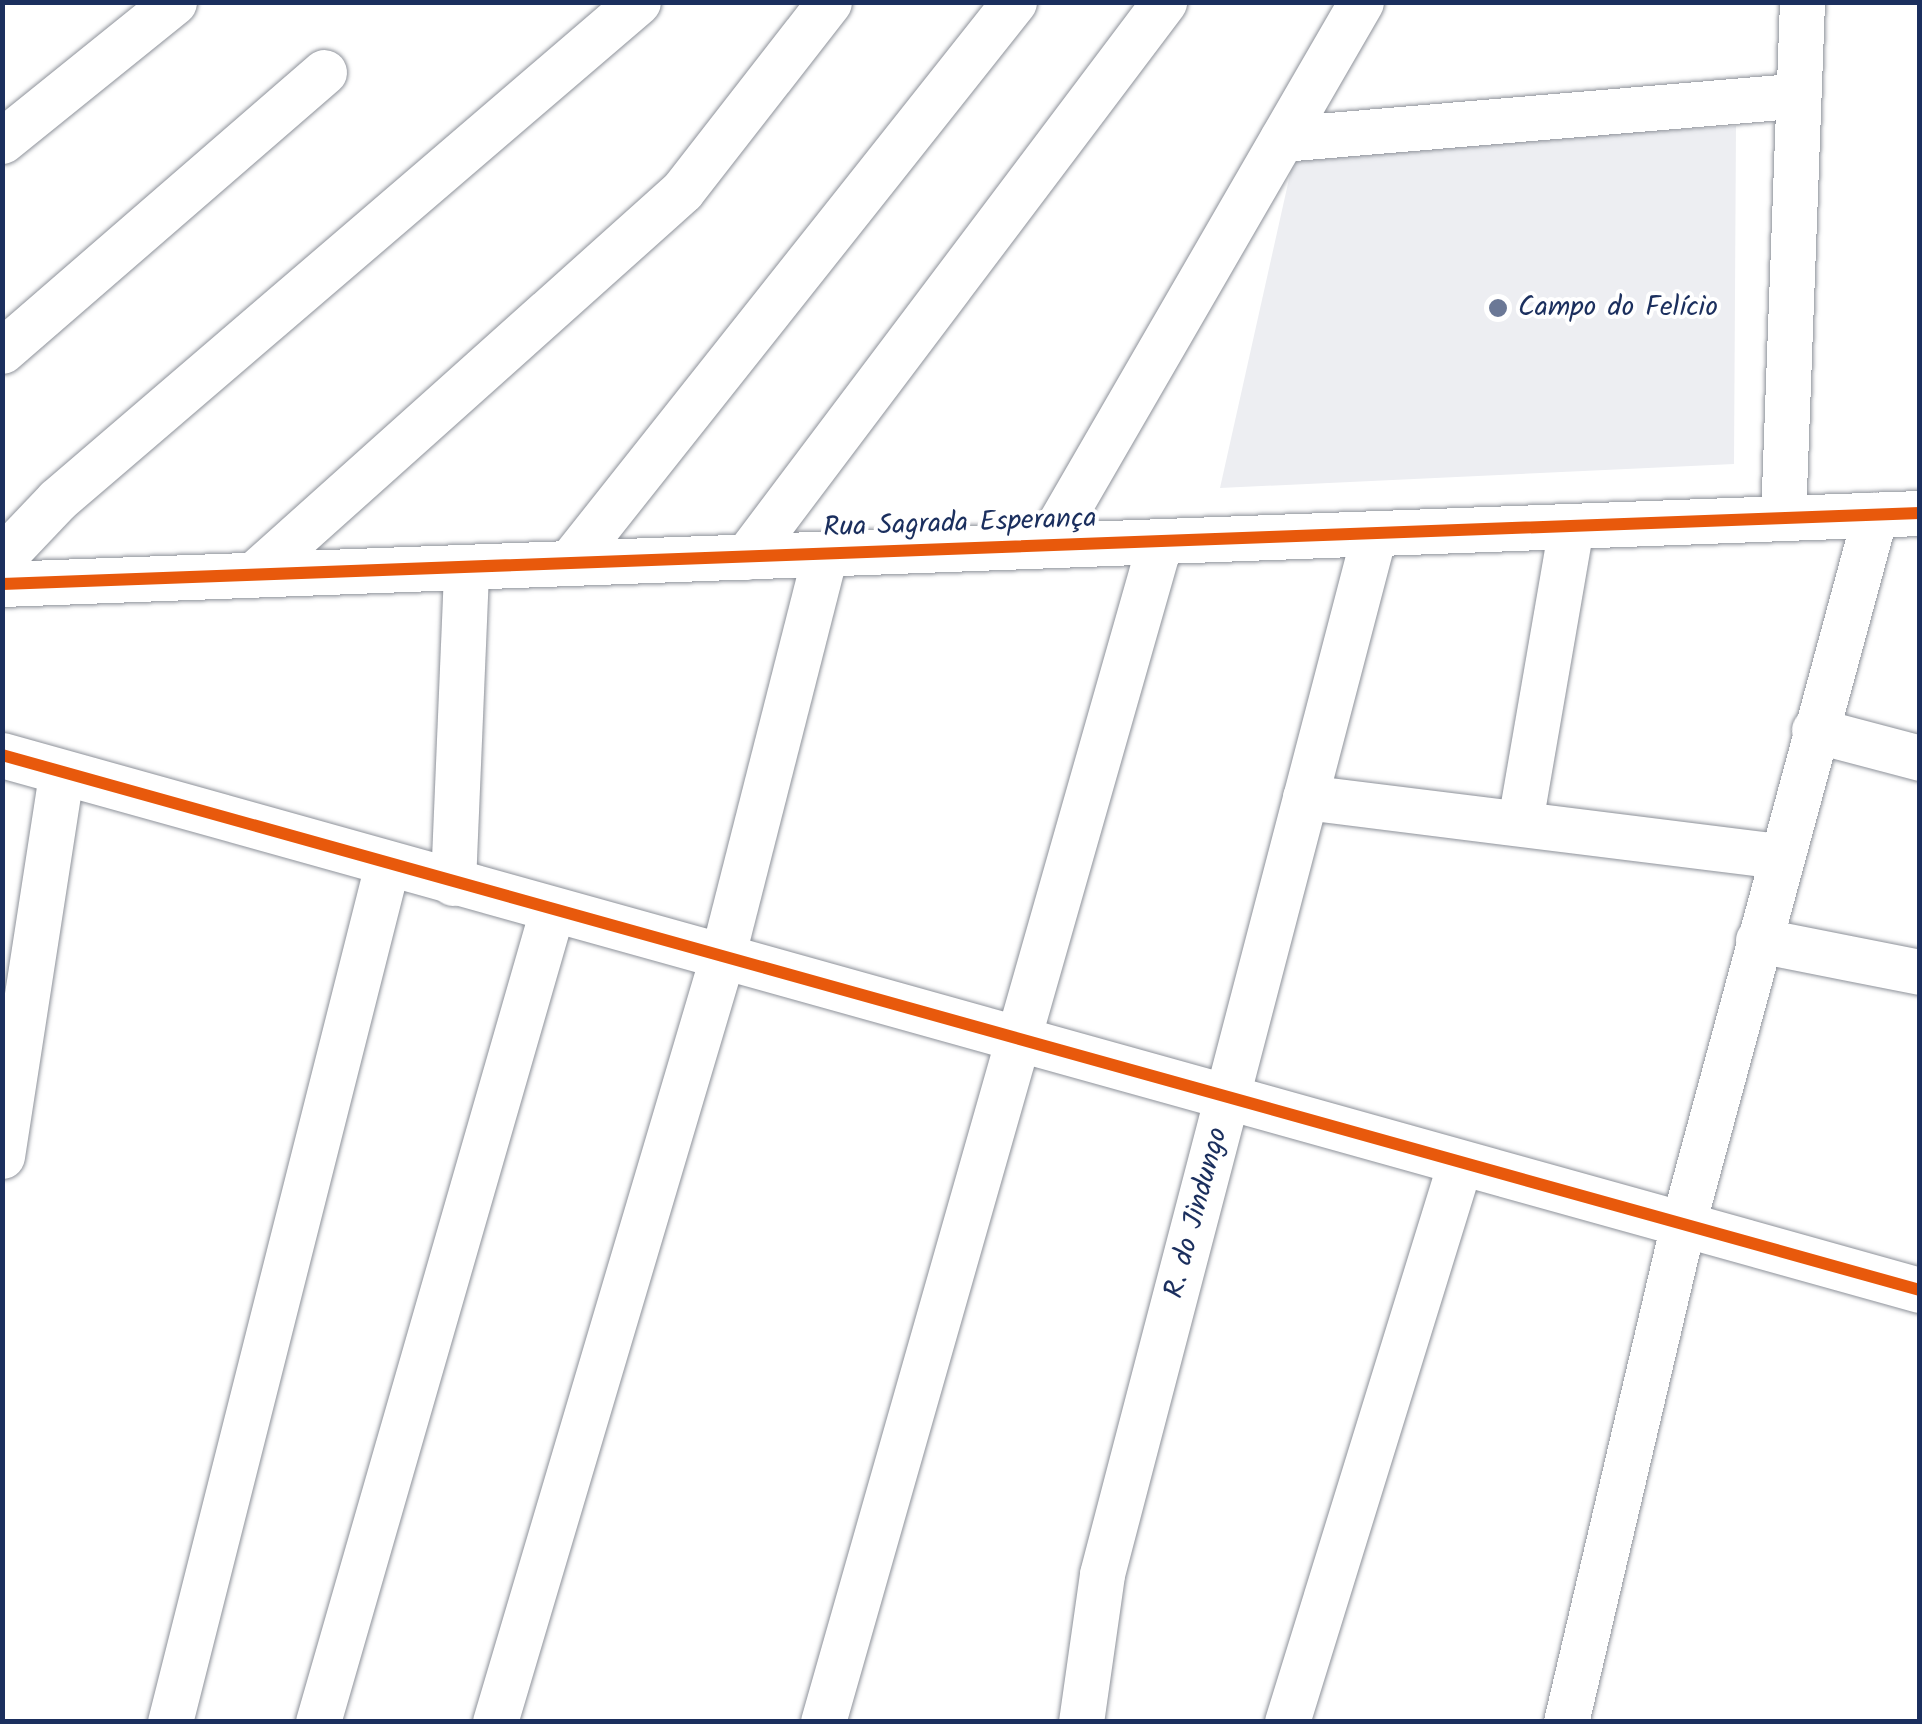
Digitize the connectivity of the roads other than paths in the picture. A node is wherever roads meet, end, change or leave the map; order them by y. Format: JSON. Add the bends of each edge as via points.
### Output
{"nodes":[{"id":1,"x":174,"y":2,"type":"edge"},
{"id":2,"x":638,"y":2,"type":"edge"},
{"id":3,"x":829,"y":2,"type":"edge"},
{"id":4,"x":1014,"y":2,"type":"edge"},
{"id":5,"x":1164,"y":2,"type":"edge"},
{"id":6,"x":1361,"y":2,"type":"edge"},
{"id":7,"x":1802,"y":2,"type":"edge"},
{"id":8,"x":324,"y":72,"type":"dead end"},
{"id":9,"x":1792,"y":96,"type":"junction"},
{"id":10,"x":1282,"y":138,"type":"junction"},
{"id":11,"x":2,"y":141,"type":"edge"},
{"id":12,"x":2,"y":351,"type":"edge"},
{"id":13,"x":1920,"y":513,"type":"edge"},
{"id":14,"x":1875,"y":515,"type":"junction"},
{"id":15,"x":1783,"y":518,"type":"junction"},
{"id":16,"x":1572,"y":526,"type":"junction"},
{"id":17,"x":1374,"y":534,"type":"junction"},
{"id":18,"x":1160,"y":541,"type":"junction"},
{"id":19,"x":1047,"y":546,"type":"junction"},
{"id":20,"x":825,"y":554,"type":"junction"},
{"id":21,"x":746,"y":556,"type":"junction"},
{"id":22,"x":2,"y":558,"type":"edge"},
{"id":23,"x":569,"y":564,"type":"junction"},
{"id":24,"x":466,"y":567,"type":"junction"},
{"id":25,"x":253,"y":575,"type":"junction"},
{"id":26,"x":2,"y":584,"type":"edge"},
{"id":27,"x":1814,"y":730,"type":"junction"},
{"id":28,"x":2,"y":756,"type":"edge"},
{"id":29,"x":1920,"y":758,"type":"edge"},
{"id":30,"x":61,"y":775,"type":"junction"},
{"id":31,"x":1305,"y":796,"type":"junction"},
{"id":32,"x":1520,"y":822,"type":"junction"},
{"id":33,"x":1781,"y":856,"type":"junction"},
{"id":34,"x":387,"y":865,"type":"junction"},
{"id":35,"x":453,"y":884,"type":"junction"},
{"id":36,"x":552,"y":911,"type":"junction"},
{"id":37,"x":1758,"y":940,"type":"junction"},
{"id":38,"x":722,"y":958,"type":"junction"},
{"id":39,"x":1920,"y":972,"type":"edge"},
{"id":40,"x":1023,"y":1042,"type":"junction"},
{"id":41,"x":1228,"y":1098,"type":"junction"},
{"id":42,"x":2,"y":1156,"type":"edge"},
{"id":43,"x":1460,"y":1163,"type":"junction"},
{"id":44,"x":1683,"y":1224,"type":"junction"},
{"id":45,"x":1920,"y":1290,"type":"edge"},
{"id":46,"x":170,"y":1722,"type":"edge"},
{"id":47,"x":318,"y":1722,"type":"edge"},
{"id":48,"x":495,"y":1722,"type":"edge"},
{"id":49,"x":823,"y":1722,"type":"edge"},
{"id":50,"x":1081,"y":1722,"type":"edge"},
{"id":51,"x":1287,"y":1722,"type":"edge"},
{"id":52,"x":1566,"y":1722,"type":"edge"}],
"edges":[{"from":1,"to":11,"type":"street"},
{"from":2,"to":22,"type":"street","via":[[57,500]]},
{"from":3,"to":25,"type":"street","via":[[682,191]]},
{"from":4,"to":23,"type":"street"},
{"from":5,"to":21,"type":"street"},
{"from":6,"to":10,"type":"street"},
{"from":7,"to":9,"type":"street"},
{"from":8,"to":12,"type":"street"},
{"from":9,"to":10,"type":"street"},
{"from":9,"to":15,"type":"street"},
{"from":10,"to":19,"type":"street"},
{"from":13,"to":14,"type":"street","name":"Rua Sagrada Esperança"},
{"from":14,"to":15,"type":"street","name":"Rua Sagrada Esperança"},
{"from":14,"to":27,"type":"street"},
{"from":15,"to":16,"type":"street","name":"Rua Sagrada Esperança"},
{"from":16,"to":17,"type":"street","name":"Rua Sagrada Esperança"},
{"from":16,"to":32,"type":"street"},
{"from":17,"to":18,"type":"street","name":"Rua Sagrada Esperança"},
{"from":17,"to":31,"type":"street","name":"R. do Jindungo"},
{"from":18,"to":19,"type":"street","name":"Rua Sagrada Esperança"},
{"from":18,"to":40,"type":"street"},
{"from":19,"to":20,"type":"street","name":"Rua Sagrada Esperança"},
{"from":20,"to":21,"type":"street","name":"Rua Sagrada Esperança"},
{"from":20,"to":38,"type":"street"},
{"from":21,"to":23,"type":"street","name":"Rua Sagrada Esperança"},
{"from":23,"to":24,"type":"street","name":"Rua Sagrada Esperança"},
{"from":24,"to":25,"type":"street","name":"Rua Sagrada Esperança"},
{"from":24,"to":35,"type":"street"},
{"from":25,"to":26,"type":"street","name":"Rua Sagrada Esperança"},
{"from":27,"to":29,"type":"street"},
{"from":27,"to":33,"type":"street"},
{"from":28,"to":30,"type":"street"},
{"from":30,"to":34,"type":"street"},
{"from":30,"to":42,"type":"street"},
{"from":31,"to":32,"type":"street"},
{"from":31,"to":41,"type":"street","name":"R. do Jindungo"},
{"from":32,"to":33,"type":"street"},
{"from":33,"to":37,"type":"street"},
{"from":34,"to":35,"type":"street"},
{"from":34,"to":46,"type":"street"},
{"from":35,"to":36,"type":"street"},
{"from":36,"to":38,"type":"street"},
{"from":36,"to":47,"type":"street"},
{"from":37,"to":39,"type":"street"},
{"from":37,"to":44,"type":"street"},
{"from":38,"to":40,"type":"street"},
{"from":38,"to":48,"type":"street"},
{"from":40,"to":41,"type":"street"},
{"from":40,"to":49,"type":"street"},
{"from":41,"to":43,"type":"street"},
{"from":41,"to":50,"type":"street","name":"R. do Jindungo","via":[[1102,1574]]},
{"from":43,"to":44,"type":"street"},
{"from":43,"to":51,"type":"street"},
{"from":44,"to":45,"type":"street"},
{"from":44,"to":52,"type":"street"}]}
